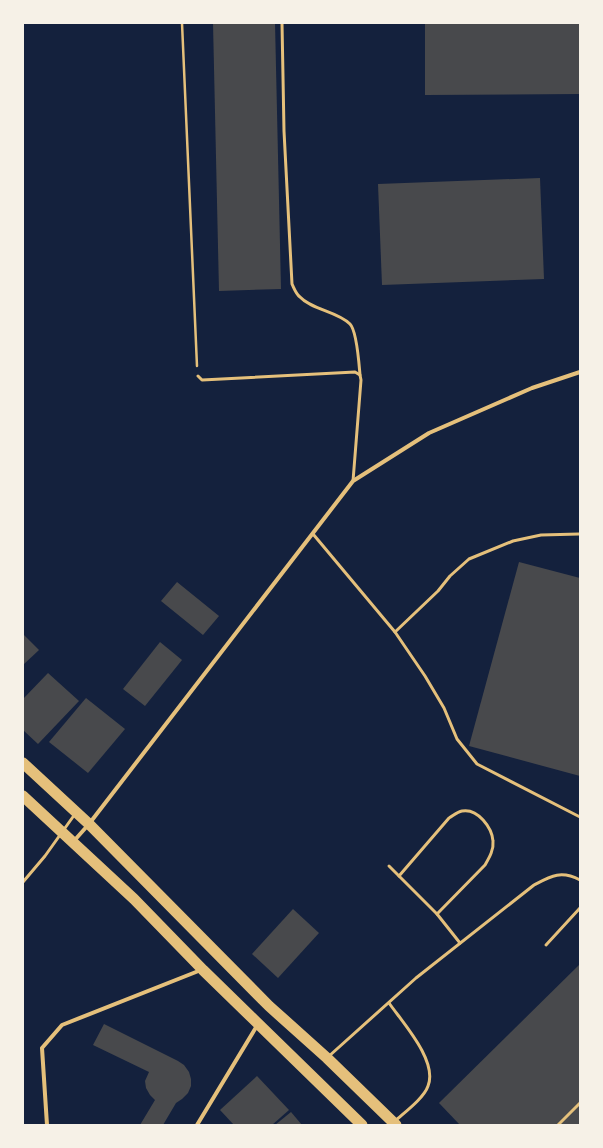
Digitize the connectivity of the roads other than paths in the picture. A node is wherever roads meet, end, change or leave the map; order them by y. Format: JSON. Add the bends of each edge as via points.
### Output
{"nodes":[{"id":1,"x":282,"y":23,"type":"edge"},
{"id":2,"x":580,"y":372,"type":"edge"},
{"id":3,"x":360,"y":375,"type":"junction"},
{"id":4,"x":198,"y":376,"type":"road end"},
{"id":5,"x":353,"y":481,"type":"junction"},
{"id":6,"x":313,"y":534,"type":"junction"},
{"id":7,"x":579,"y":534,"type":"edge"},
{"id":8,"x":395,"y":632,"type":"junction"},
{"id":9,"x":23,"y":763,"type":"edge"},
{"id":10,"x":23,"y":796,"type":"edge"},
{"id":11,"x":76,"y":812,"type":"junction"},
{"id":12,"x":580,"y":818,"type":"edge"},
{"id":13,"x":89,"y":824,"type":"junction"},
{"id":14,"x":62,"y":832,"type":"junction"},
{"id":15,"x":73,"y":842,"type":"junction"},
{"id":16,"x":389,"y":866,"type":"dead end"},
{"id":17,"x":399,"y":876,"type":"junction"},
{"id":18,"x":580,"y":880,"type":"edge"},
{"id":19,"x":23,"y":882,"type":"edge"},
{"id":20,"x":580,"y":908,"type":"edge"},
{"id":21,"x":437,"y":914,"type":"junction"},
{"id":22,"x":460,"y":943,"type":"junction"},
{"id":23,"x":546,"y":945,"type":"dead end"},
{"id":24,"x":204,"y":970,"type":"junction"},
{"id":25,"x":389,"y":1003,"type":"junction"},
{"id":26,"x":258,"y":1024,"type":"junction"},
{"id":27,"x":327,"y":1058,"type":"junction"},
{"id":28,"x":580,"y":1103,"type":"edge"},
{"id":29,"x":395,"y":1124,"type":"edge"},
{"id":30,"x":46,"y":1125,"type":"edge"},
{"id":31,"x":197,"y":1125,"type":"edge"},
{"id":32,"x":362,"y":1125,"type":"edge"},
{"id":33,"x":558,"y":1125,"type":"edge"}],
"edges":[{"from":1,"to":3,"type":"lane","via":[[284,131],[292,284],[300,297],[350,324],[356,340]]},
{"from":2,"to":5,"type":"street","via":[[532,388],[429,433]]},
{"from":3,"to":4,"type":"lane","via":[[355,372],[202,380]]},
{"from":3,"to":5,"type":"lane"},
{"from":5,"to":6,"type":"street"},
{"from":6,"to":8,"type":"lane"},
{"from":6,"to":13,"type":"street"},
{"from":7,"to":8,"type":"lane","via":[[542,535],[513,541],[469,559]]},
{"from":8,"to":12,"type":"lane","via":[[444,708],[457,739],[477,764]]},
{"from":9,"to":11,"type":"highway"},
{"from":10,"to":14,"type":"highway"},
{"from":11,"to":13,"type":"highway"},
{"from":11,"to":14,"type":"lane"},
{"from":13,"to":15,"type":"street"},
{"from":13,"to":27,"type":"highway","via":[[269,1006]]},
{"from":14,"to":15,"type":"highway"},
{"from":14,"to":19,"type":"lane"},
{"from":15,"to":24,"type":"highway"},
{"from":16,"to":17,"type":"lane"},
{"from":17,"to":21,"type":"lane"},
{"from":17,"to":21,"type":"lane","via":[[448,818],[463,810],[475,813],[483,820],[493,842],[491,856]]},
{"from":18,"to":22,"type":"lane","via":[[570,875],[554,875],[534,885]]},
{"from":20,"to":23,"type":"lane"},
{"from":21,"to":22,"type":"lane"},
{"from":22,"to":25,"type":"lane"},
{"from":24,"to":26,"type":"highway"},
{"from":24,"to":30,"type":"street","via":[[62,1025],[42,1048]]},
{"from":25,"to":27,"type":"lane"},
{"from":25,"to":29,"type":"lane","via":[[424,1053],[431,1072],[428,1086]]},
{"from":26,"to":31,"type":"street"},
{"from":26,"to":32,"type":"highway"},
{"from":27,"to":29,"type":"highway"},
{"from":28,"to":33,"type":"lane"}]}
